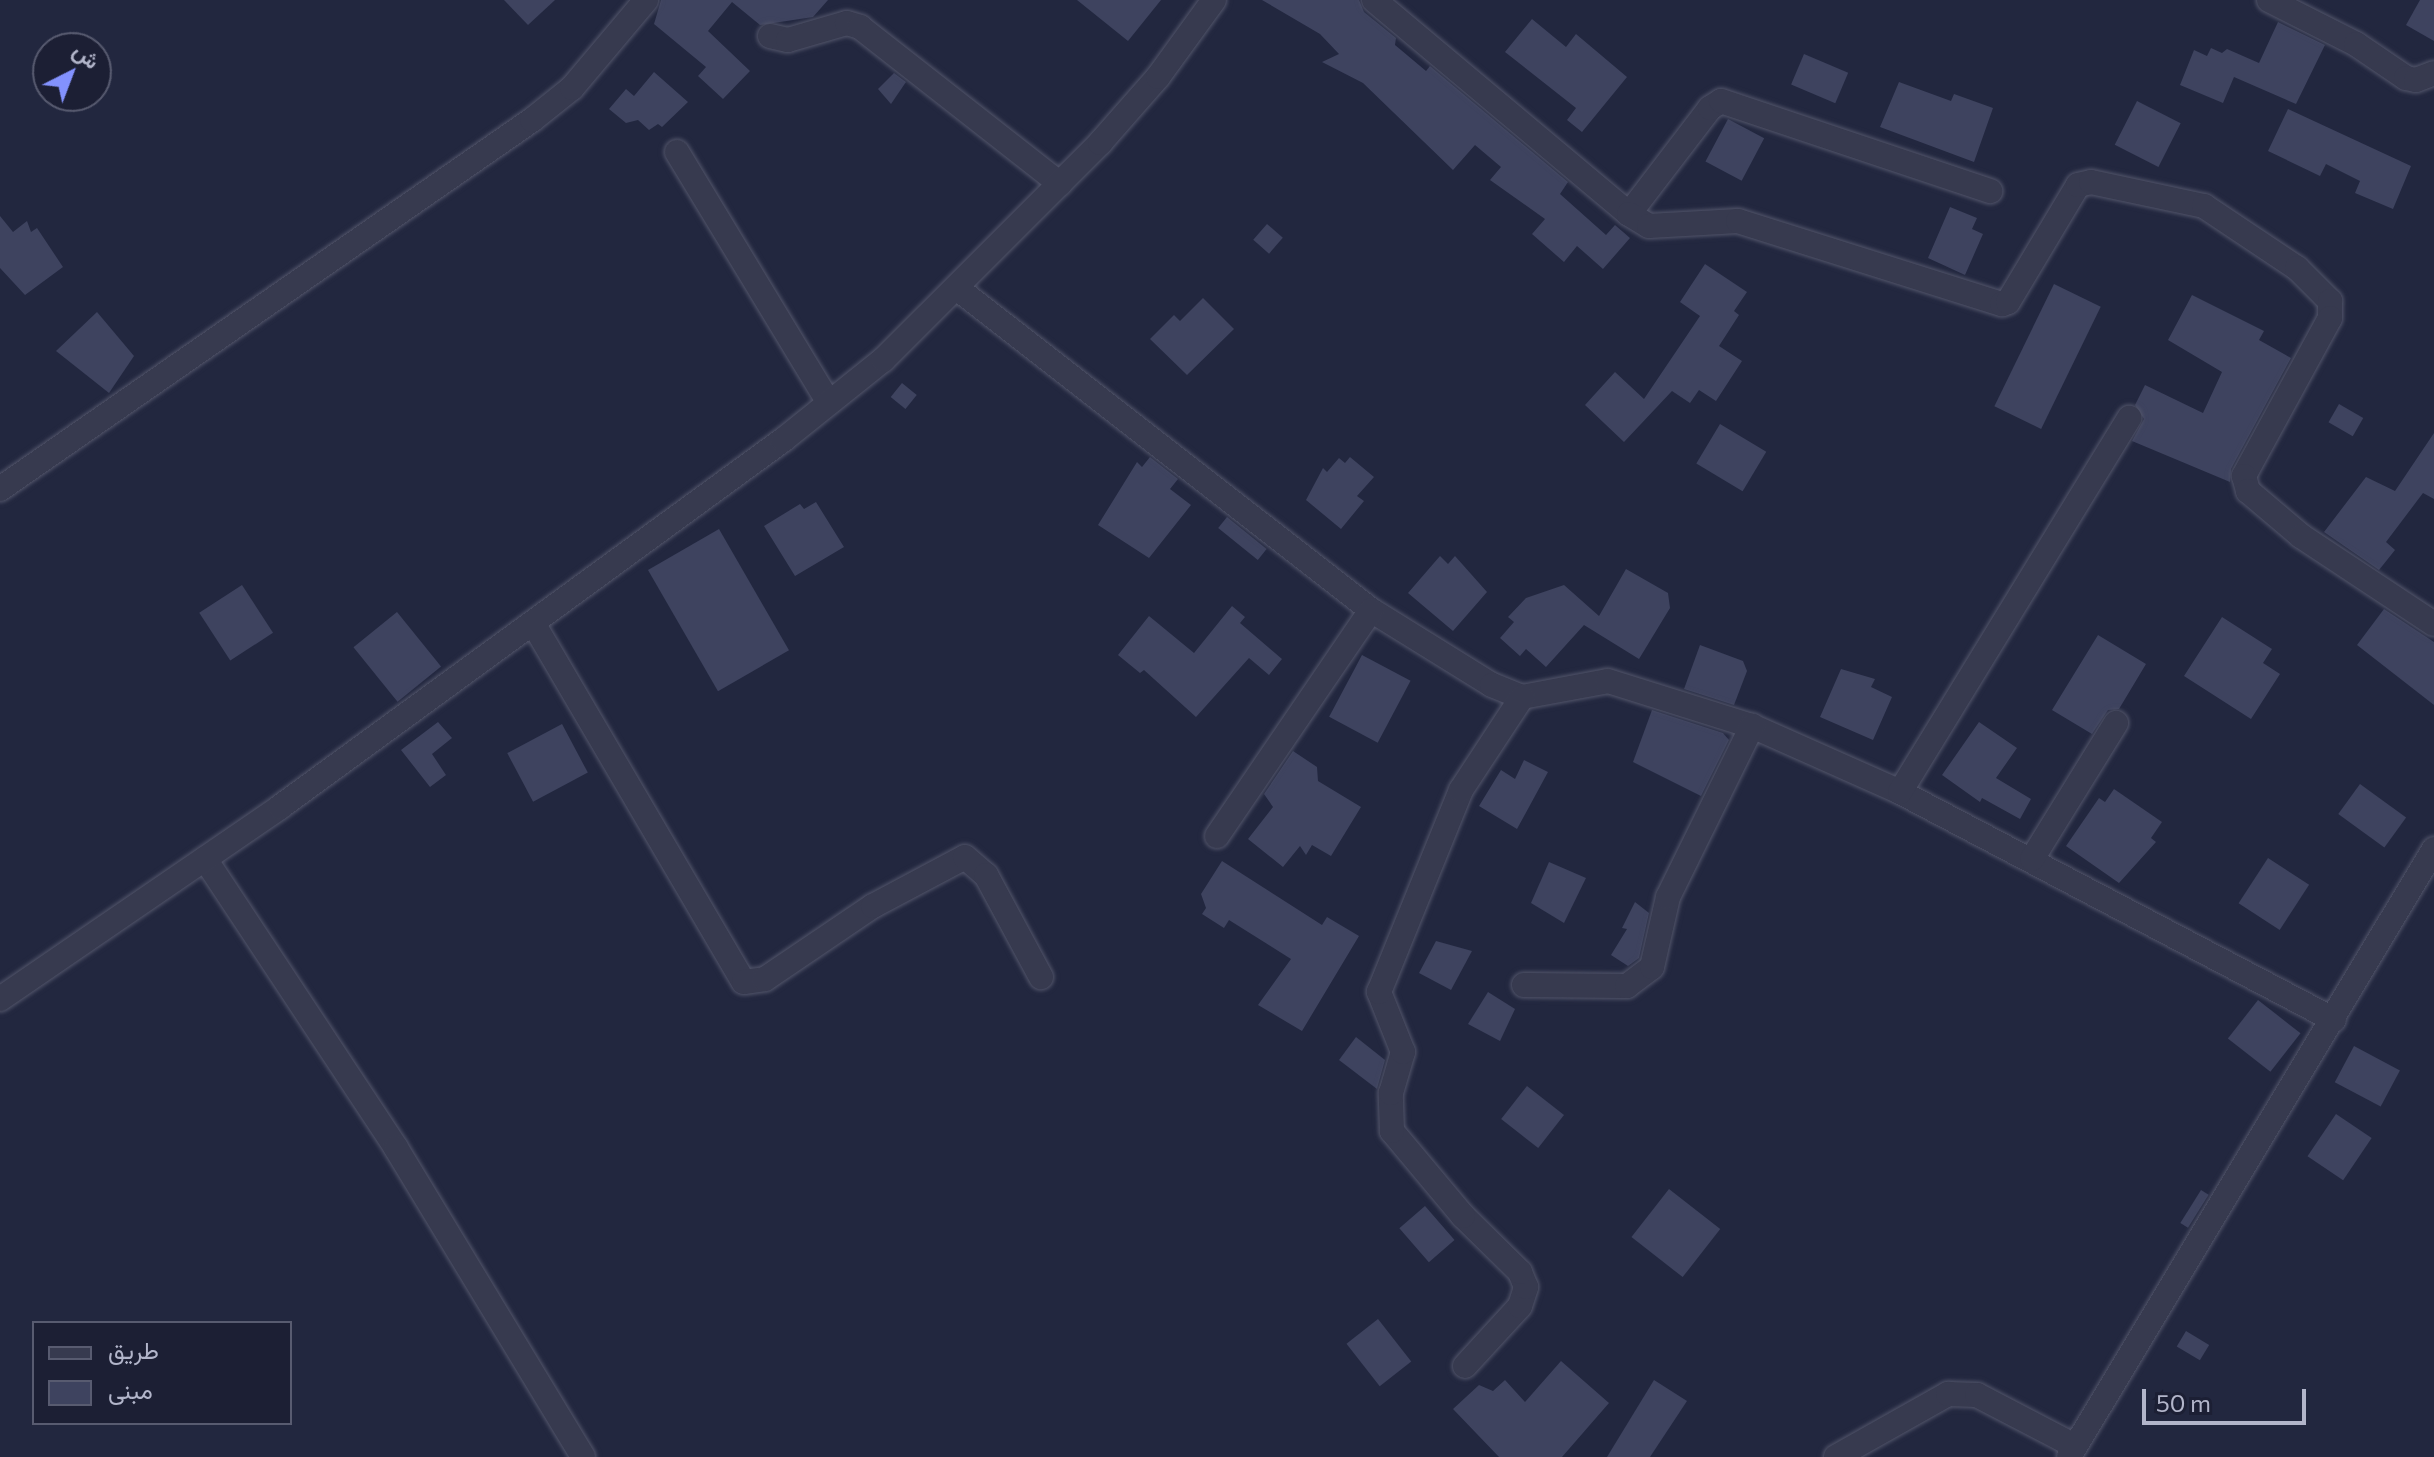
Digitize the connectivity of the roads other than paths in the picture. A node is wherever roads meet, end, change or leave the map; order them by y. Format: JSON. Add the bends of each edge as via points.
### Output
{"nodes":[{"id":1,"x":646,"y":0,"type":"edge"},
{"id":2,"x":1374,"y":0,"type":"edge"},
{"id":3,"x":2269,"y":0,"type":"edge"},
{"id":4,"x":1206,"y":3,"type":"edge"},
{"id":5,"x":770,"y":36,"type":"dead end"},
{"id":6,"x":2434,"y":73,"type":"edge"},
{"id":7,"x":677,"y":152,"type":"dead end"},
{"id":8,"x":1060,"y":184,"type":"junction"},
{"id":9,"x":1990,"y":191,"type":"dead end"},
{"id":10,"x":1629,"y":214,"type":"junction"},
{"id":11,"x":958,"y":289,"type":"junction"},
{"id":12,"x":829,"y":403,"type":"junction"},
{"id":13,"x":2129,"y":418,"type":"dead end"},
{"id":14,"x":0,"y":489,"type":"edge"},
{"id":15,"x":1371,"y":610,"type":"junction"},
{"id":16,"x":533,"y":623,"type":"junction"},
{"id":17,"x":2434,"y":624,"type":"edge"},
{"id":18,"x":1522,"y":697,"type":"junction"},
{"id":19,"x":2116,"y":723,"type":"dead end"},
{"id":20,"x":1752,"y":726,"type":"junction"},
{"id":21,"x":1900,"y":792,"type":"junction"},
{"id":22,"x":1217,"y":836,"type":"dead end"},
{"id":23,"x":2434,"y":849,"type":"edge"},
{"id":24,"x":205,"y":859,"type":"junction"},
{"id":25,"x":2032,"y":859,"type":"junction"},
{"id":26,"x":1041,"y":977,"type":"dead end"},
{"id":27,"x":1524,"y":985,"type":"dead end"},
{"id":28,"x":0,"y":999,"type":"edge"},
{"id":29,"x":2334,"y":1020,"type":"junction"},
{"id":30,"x":1465,"y":1366,"type":"dead end"},
{"id":31,"x":2072,"y":1452,"type":"edge"},
{"id":32,"x":583,"y":1457,"type":"edge"},
{"id":33,"x":1836,"y":1457,"type":"edge"}],
"edges":[{"from":1,"to":14,"type":"street","via":[[572,88],[532,120]]},
{"from":2,"to":10,"type":"street"},
{"from":3,"to":6,"type":"street","via":[[2356,44],[2406,78]]},
{"from":4,"to":8,"type":"street","via":[[1158,77]]},
{"from":5,"to":8,"type":"street","via":[[788,40],[847,23],[860,27]]},
{"from":7,"to":12,"type":"street"},
{"from":8,"to":11,"type":"street"},
{"from":9,"to":10,"type":"street","via":[[1721,101],[1710,108]]},
{"from":10,"to":17,"type":"street","via":[[1649,226],[1738,221],[2002,304],[2078,185],[2091,182],[2204,206],[2297,268],[2330,301],[2330,318],[2244,476],[2248,491],[2301,536]]},
{"from":11,"to":12,"type":"street"},
{"from":11,"to":15,"type":"street"},
{"from":12,"to":16,"type":"street"},
{"from":13,"to":21,"type":"street"},
{"from":15,"to":18,"type":"street","via":[[1492,685]]},
{"from":15,"to":22,"type":"street"},
{"from":16,"to":24,"type":"street"},
{"from":16,"to":26,"type":"street","via":[[744,982],[765,979],[873,906],[965,857],[986,875]]},
{"from":18,"to":20,"type":"street","via":[[1608,681]]},
{"from":18,"to":30,"type":"street","via":[[1461,790],[1379,992],[1403,1052],[1391,1093],[1392,1131],[1463,1216],[1520,1272],[1526,1287],[1520,1306]]},
{"from":19,"to":25,"type":"street"},
{"from":20,"to":21,"type":"street"},
{"from":20,"to":27,"type":"street","via":[[1668,897],[1652,967],[1627,986]]},
{"from":21,"to":25,"type":"street"},
{"from":23,"to":29,"type":"street"},
{"from":24,"to":28,"type":"street"},
{"from":24,"to":32,"type":"street","via":[[396,1148]]},
{"from":25,"to":29,"type":"street"},
{"from":29,"to":31,"type":"street"},
{"from":31,"to":33,"type":"street","via":[[1977,1395],[1948,1394]]}]}
